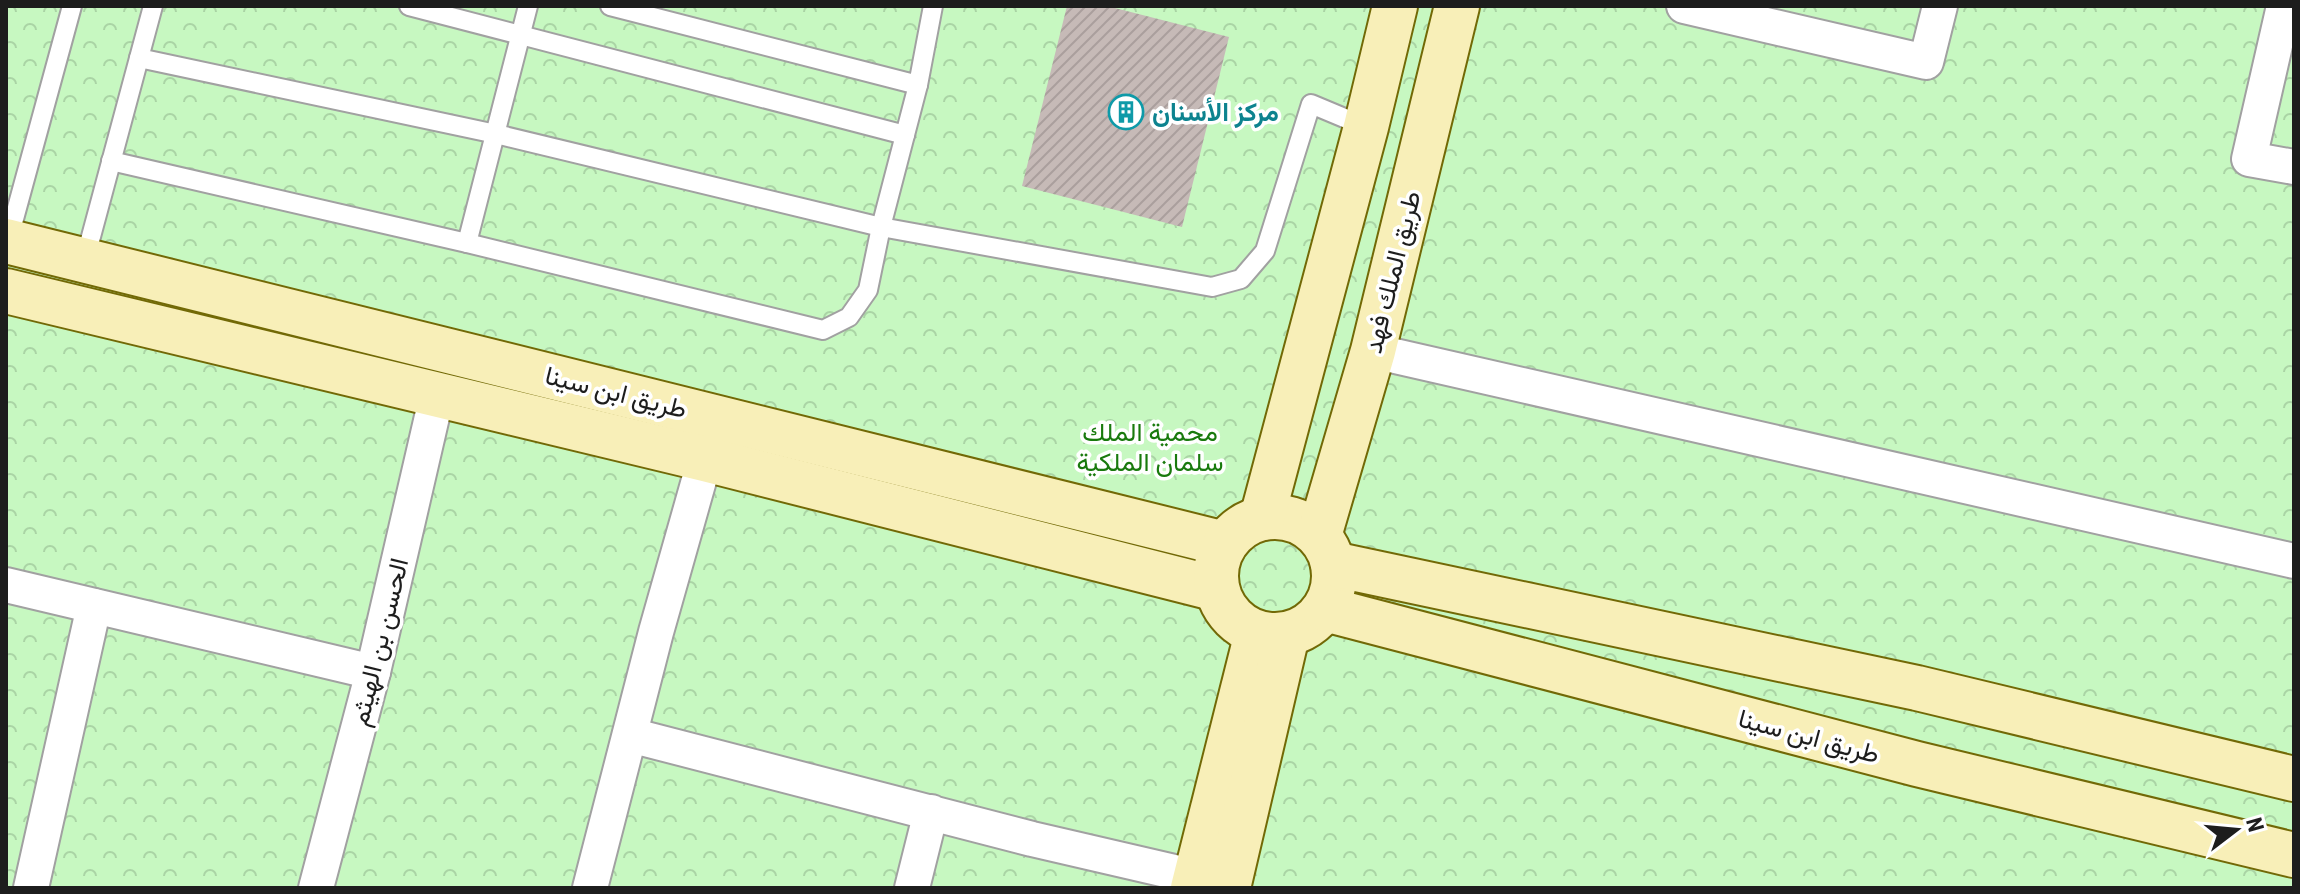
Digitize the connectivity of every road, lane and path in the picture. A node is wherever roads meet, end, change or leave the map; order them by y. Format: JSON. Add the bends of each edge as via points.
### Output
{"nodes":[{"id":1,"x":72,"y":6,"type":"edge"},
{"id":2,"x":153,"y":6,"type":"edge"},
{"id":3,"x":409,"y":6,"type":"edge"},
{"id":4,"x":528,"y":6,"type":"edge"},
{"id":5,"x":610,"y":6,"type":"edge"},
{"id":6,"x":933,"y":6,"type":"edge"},
{"id":7,"x":1395,"y":6,"type":"edge"},
{"id":8,"x":1457,"y":6,"type":"edge"},
{"id":9,"x":1684,"y":6,"type":"edge"},
{"id":10,"x":1940,"y":6,"type":"edge"},
{"id":11,"x":2284,"y":6,"type":"edge"},
{"id":12,"x":521,"y":36,"type":"junction"},
{"id":13,"x":139,"y":58,"type":"junction"},
{"id":14,"x":918,"y":85,"type":"junction"},
{"id":15,"x":1366,"y":127,"type":"junction"},
{"id":16,"x":496,"y":134,"type":"junction"},
{"id":17,"x":905,"y":135,"type":"junction"},
{"id":18,"x":111,"y":161,"type":"junction"},
{"id":19,"x":2294,"y":167,"type":"edge"},
{"id":20,"x":881,"y":227,"type":"junction"},
{"id":21,"x":7,"y":241,"type":"edge"},
{"id":22,"x":467,"y":243,"type":"junction"},
{"id":23,"x":85,"y":259,"type":"junction"},
{"id":24,"x":6,"y":291,"type":"edge"},
{"id":25,"x":1373,"y":351,"type":"junction"},
{"id":26,"x":437,"y":395,"type":"junction"},
{"id":27,"x":705,"y":459,"type":"junction"},
{"id":28,"x":1262,"y":518,"type":"junction"},
{"id":29,"x":1225,"y":544,"type":"junction"},
{"id":30,"x":1326,"y":550,"type":"junction"},
{"id":31,"x":2294,"y":561,"type":"edge"},
{"id":32,"x":6,"y":585,"type":"edge"},
{"id":33,"x":1217,"y":589,"type":"junction"},
{"id":34,"x":94,"y":606,"type":"junction"},
{"id":35,"x":1325,"y":609,"type":"junction"},
{"id":36,"x":1272,"y":634,"type":"junction"},
{"id":37,"x":373,"y":672,"type":"junction"},
{"id":38,"x":630,"y":735,"type":"junction"},
{"id":39,"x":2294,"y":779,"type":"edge"},
{"id":40,"x":931,"y":812,"type":"junction"},
{"id":41,"x":2294,"y":855,"type":"edge"},
{"id":42,"x":1206,"y":884,"type":"edge"},
{"id":43,"x":31,"y":888,"type":"edge"},
{"id":44,"x":316,"y":888,"type":"edge"},
{"id":45,"x":590,"y":888,"type":"edge"},
{"id":46,"x":912,"y":888,"type":"edge"}],
"edges":[{"from":1,"to":21,"type":"lane"},
{"from":2,"to":13,"type":"lane"},
{"from":3,"to":12,"type":"lane"},
{"from":4,"to":12,"type":"lane"},
{"from":5,"to":14,"type":"lane"},
{"from":6,"to":14,"type":"lane"},
{"from":7,"to":15,"type":"main road"},
{"from":8,"to":25,"type":"main road","name":"طريق الملك فهد"},
{"from":9,"to":10,"type":"street","via":[[1926,62]]},
{"from":11,"to":19,"type":"street","via":[[2249,159]]},
{"from":12,"to":16,"type":"lane"},
{"from":12,"to":17,"type":"lane"},
{"from":13,"to":16,"type":"lane"},
{"from":13,"to":18,"type":"lane"},
{"from":14,"to":17,"type":"lane"},
{"from":15,"to":20,"type":"lane","via":[[1311,104],[1265,251],[1241,279],[1212,287]]},
{"from":15,"to":28,"type":"main road"},
{"from":16,"to":20,"type":"lane"},
{"from":16,"to":22,"type":"lane"},
{"from":17,"to":20,"type":"lane"},
{"from":18,"to":22,"type":"lane"},
{"from":18,"to":23,"type":"lane"},
{"from":20,"to":22,"type":"lane","via":[[868,290],[849,317],[823,330]]},
{"from":21,"to":23,"type":"main road","name":"طريق ابن سينا"},
{"from":23,"to":29,"type":"main road","name":"طريق ابن سينا"},
{"from":24,"to":26,"type":"main road","name":"طريق ابن سينا"},
{"from":25,"to":30,"type":"main road","name":"طريق الملك فهد"},
{"from":25,"to":31,"type":"street"},
{"from":26,"to":27,"type":"main road","name":"طريق ابن سينا"},
{"from":26,"to":37,"type":"street","name":"الحسن بن الهيثم"},
{"from":27,"to":33,"type":"main road","name":"طريق ابن سينا"},
{"from":27,"to":38,"type":"street"},
{"from":28,"to":29,"type":"main road","via":[[1247,523]]},
{"from":28,"to":30,"type":"main road","via":[[1293,519]]},
{"from":29,"to":33,"type":"main road","via":[[1215,574]]},
{"from":30,"to":35,"type":"main road","via":[[1334,579]]},
{"from":30,"to":39,"type":"main road"},
{"from":32,"to":34,"type":"street"},
{"from":33,"to":36,"type":"main road","via":[[1231,616]]},
{"from":34,"to":37,"type":"street"},
{"from":34,"to":43,"type":"street"},
{"from":35,"to":36,"type":"main road","via":[[1302,629]]},
{"from":35,"to":41,"type":"main road","name":"طريق ابن سينا","via":[[1917,764]]},
{"from":36,"to":42,"type":"main road"},
{"from":37,"to":44,"type":"street","name":"الحسن بن الهيثم"},
{"from":38,"to":40,"type":"street"},
{"from":38,"to":45,"type":"street"},
{"from":40,"to":42,"type":"street"},
{"from":40,"to":46,"type":"street"}]}
